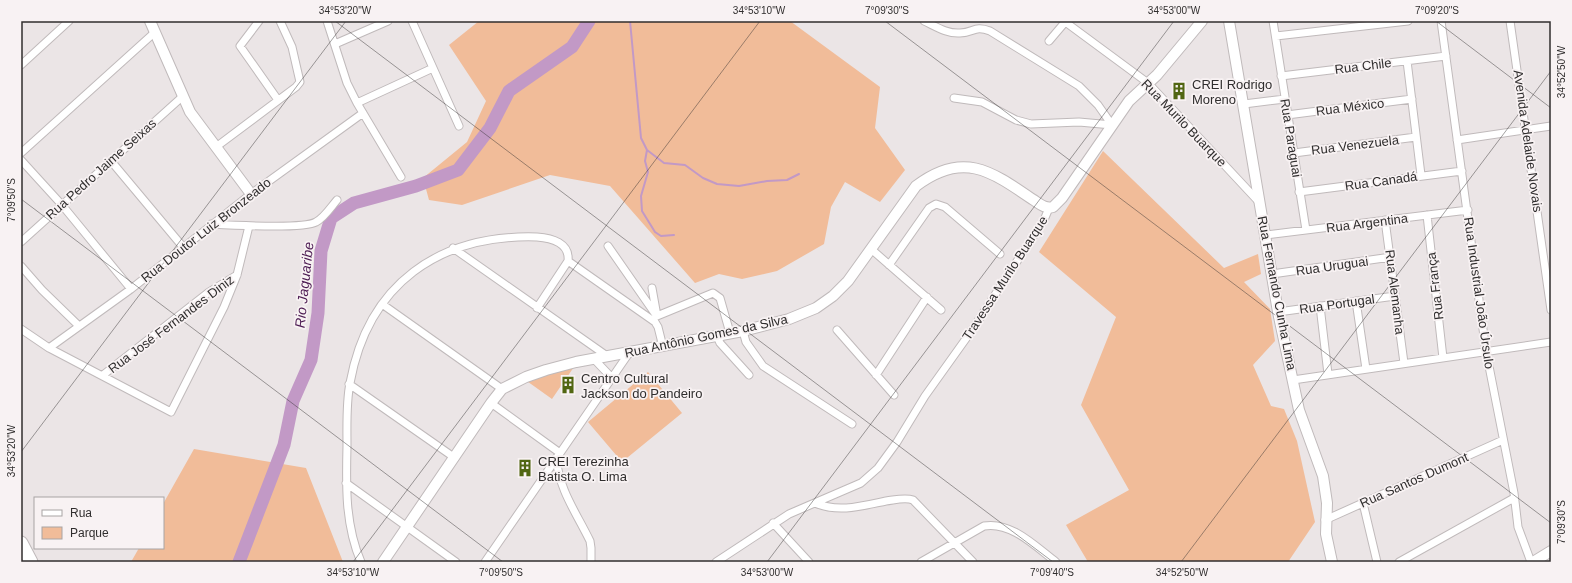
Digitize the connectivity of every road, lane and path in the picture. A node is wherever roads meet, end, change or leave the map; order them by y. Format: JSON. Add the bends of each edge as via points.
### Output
{"nodes":[{"id":1,"x":68,"y":21,"type":"edge"},
{"id":2,"x":150,"y":21,"type":"edge"},
{"id":3,"x":259,"y":21,"type":"edge"},
{"id":4,"x":280,"y":21,"type":"edge"},
{"id":5,"x":327,"y":21,"type":"edge"},
{"id":6,"x":388,"y":21,"type":"edge"},
{"id":7,"x":412,"y":21,"type":"edge"},
{"id":8,"x":924,"y":21,"type":"edge"},
{"id":9,"x":1065,"y":21,"type":"edge"},
{"id":10,"x":1202,"y":21,"type":"edge"},
{"id":11,"x":1229,"y":21,"type":"edge"},
{"id":12,"x":1273,"y":21,"type":"edge"},
{"id":13,"x":1408,"y":21,"type":"edge"},
{"id":14,"x":1441,"y":21,"type":"edge"},
{"id":15,"x":1510,"y":21,"type":"edge"},
{"id":16,"x":154,"y":33,"type":"junction"},
{"id":17,"x":1276,"y":36,"type":"junction"},
{"id":18,"x":1049,"y":41,"type":"dead end"},
{"id":19,"x":335,"y":44,"type":"junction"},
{"id":20,"x":1446,"y":56,"type":"junction"},
{"id":21,"x":1407,"y":61,"type":"junction"},
{"id":22,"x":21,"y":65,"type":"edge"},
{"id":23,"x":433,"y":68,"type":"junction"},
{"id":24,"x":1281,"y":76,"type":"junction"},
{"id":25,"x":1148,"y":83,"type":"junction"},
{"id":26,"x":182,"y":97,"type":"junction"},
{"id":27,"x":954,"y":98,"type":"dead end"},
{"id":28,"x":1285,"y":99,"type":"junction"},
{"id":29,"x":278,"y":100,"type":"junction"},
{"id":30,"x":1412,"y":100,"type":"junction"},
{"id":31,"x":357,"y":103,"type":"junction"},
{"id":32,"x":1244,"y":104,"type":"junction"},
{"id":33,"x":363,"y":113,"type":"junction"},
{"id":34,"x":1287,"y":115,"type":"junction"},
{"id":35,"x":1112,"y":125,"type":"junction"},
{"id":36,"x":459,"y":126,"type":"dead end"},
{"id":37,"x":1551,"y":126,"type":"edge"},
{"id":38,"x":1526,"y":130,"type":"junction"},
{"id":39,"x":1416,"y":137,"type":"junction"},
{"id":40,"x":1457,"y":140,"type":"junction"},
{"id":41,"x":216,"y":147,"type":"junction"},
{"id":42,"x":21,"y":153,"type":"edge"},
{"id":43,"x":1294,"y":153,"type":"junction"},
{"id":44,"x":21,"y":160,"type":"edge"},
{"id":45,"x":111,"y":161,"type":"junction"},
{"id":46,"x":1462,"y":171,"type":"junction"},
{"id":47,"x":1421,"y":176,"type":"junction"},
{"id":48,"x":401,"y":177,"type":"dead end"},
{"id":49,"x":1299,"y":192,"type":"junction"},
{"id":50,"x":251,"y":194,"type":"junction"},
{"id":51,"x":337,"y":200,"type":"dead end"},
{"id":52,"x":1259,"y":202,"type":"junction"},
{"id":53,"x":62,"y":205,"type":"junction"},
{"id":54,"x":1049,"y":208,"type":"junction"},
{"id":55,"x":1468,"y":210,"type":"junction"},
{"id":56,"x":1427,"y":215,"type":"junction"},
{"id":57,"x":1385,"y":220,"type":"junction"},
{"id":58,"x":212,"y":224,"type":"junction"},
{"id":59,"x":249,"y":226,"type":"junction"},
{"id":60,"x":1306,"y":230,"type":"junction"},
{"id":61,"x":1266,"y":235,"type":"junction"},
{"id":62,"x":21,"y":242,"type":"edge"},
{"id":63,"x":608,"y":246,"type":"dead end"},
{"id":64,"x":183,"y":247,"type":"junction"},
{"id":65,"x":453,"y":248,"type":"junction"},
{"id":66,"x":871,"y":249,"type":"junction"},
{"id":67,"x":1000,"y":254,"type":"dead end"},
{"id":68,"x":1391,"y":258,"type":"junction"},
{"id":69,"x":568,"y":261,"type":"junction"},
{"id":70,"x":889,"y":265,"type":"junction"},
{"id":71,"x":21,"y":266,"type":"edge"},
{"id":72,"x":1272,"y":274,"type":"junction"},
{"id":73,"x":237,"y":275,"type":"junction"},
{"id":74,"x":131,"y":288,"type":"junction"},
{"id":75,"x":652,"y":288,"type":"dead end"},
{"id":76,"x":1395,"y":296,"type":"junction"},
{"id":77,"x":927,"y":298,"type":"junction"},
{"id":78,"x":1356,"y":301,"type":"junction"},
{"id":79,"x":382,"y":304,"type":"junction"},
{"id":80,"x":1320,"y":306,"type":"junction"},
{"id":81,"x":537,"y":308,"type":"junction"},
{"id":82,"x":941,"y":310,"type":"dead end"},
{"id":83,"x":1551,"y":310,"type":"edge"},
{"id":84,"x":1278,"y":312,"type":"junction"},
{"id":85,"x":656,"y":319,"type":"junction"},
{"id":86,"x":79,"y":326,"type":"junction"},
{"id":87,"x":21,"y":329,"type":"edge"},
{"id":88,"x":837,"y":330,"type":"dead end"},
{"id":89,"x":743,"y":331,"type":"junction"},
{"id":90,"x":730,"y":333,"type":"junction"},
{"id":91,"x":717,"y":336,"type":"junction"},
{"id":92,"x":1551,"y":342,"type":"edge"},
{"id":93,"x":663,"y":347,"type":"junction"},
{"id":94,"x":50,"y":348,"type":"junction"},
{"id":95,"x":1486,"y":351,"type":"junction"},
{"id":96,"x":629,"y":353,"type":"junction"},
{"id":97,"x":607,"y":356,"type":"junction"},
{"id":98,"x":1443,"y":358,"type":"junction"},
{"id":99,"x":594,"y":359,"type":"junction"},
{"id":100,"x":1404,"y":363,"type":"junction"},
{"id":101,"x":1366,"y":369,"type":"junction"},
{"id":102,"x":876,"y":374,"type":"junction"},
{"id":103,"x":1328,"y":374,"type":"junction"},
{"id":104,"x":103,"y":375,"type":"junction"},
{"id":105,"x":749,"y":375,"type":"dead end"},
{"id":106,"x":612,"y":378,"type":"junction"},
{"id":107,"x":1293,"y":380,"type":"junction"},
{"id":108,"x":350,"y":384,"type":"junction"},
{"id":109,"x":502,"y":389,"type":"junction"},
{"id":110,"x":894,"y":394,"type":"dead end"},
{"id":111,"x":491,"y":403,"type":"junction"},
{"id":112,"x":852,"y":424,"type":"dead end"},
{"id":113,"x":1503,"y":440,"type":"junction"},
{"id":114,"x":558,"y":455,"type":"junction"},
{"id":115,"x":455,"y":458,"type":"junction"},
{"id":116,"x":346,"y":483,"type":"junction"},
{"id":117,"x":1514,"y":498,"type":"junction"},
{"id":118,"x":815,"y":503,"type":"junction"},
{"id":119,"x":1364,"y":503,"type":"junction"},
{"id":120,"x":1325,"y":520,"type":"junction"},
{"id":121,"x":773,"y":523,"type":"junction"},
{"id":122,"x":408,"y":527,"type":"junction"},
{"id":123,"x":21,"y":543,"type":"edge"},
{"id":124,"x":955,"y":543,"type":"junction"},
{"id":125,"x":1551,"y":550,"type":"edge"},
{"id":126,"x":31,"y":562,"type":"edge"},
{"id":127,"x":361,"y":562,"type":"edge"},
{"id":128,"x":383,"y":562,"type":"edge"},
{"id":129,"x":456,"y":562,"type":"edge"},
{"id":130,"x":484,"y":562,"type":"edge"},
{"id":131,"x":591,"y":562,"type":"edge"},
{"id":132,"x":716,"y":562,"type":"edge"},
{"id":133,"x":809,"y":562,"type":"edge"},
{"id":134,"x":921,"y":562,"type":"edge"},
{"id":135,"x":973,"y":562,"type":"edge"},
{"id":136,"x":1056,"y":562,"type":"edge"},
{"id":137,"x":1332,"y":562,"type":"edge"},
{"id":138,"x":1377,"y":562,"type":"edge"},
{"id":139,"x":1399,"y":562,"type":"edge"},
{"id":140,"x":1532,"y":562,"type":"edge"}],
"edges":[{"from":1,"to":22,"type":"street"},
{"from":2,"to":16,"type":"street"},
{"from":3,"to":29,"type":"street","via":[[240,46]]},
{"from":4,"to":29,"type":"street","via":[[292,47],[301,78],[296,87]]},
{"from":5,"to":19,"type":"street"},
{"from":6,"to":19,"type":"street"},
{"from":7,"to":23,"type":"street"},
{"from":8,"to":35,"type":"street","via":[[946,32],[967,32],[980,28],[990,31],[1079,86],[1098,105]]},
{"from":9,"to":18,"type":"street"},
{"from":9,"to":25,"type":"street","name":"Rua Murilo Buarque"},
{"from":10,"to":25,"type":"street","name":"Travessa Murilo Buarque"},
{"from":11,"to":32,"type":"street","name":"Rua Fernando Cunha Lima"},
{"from":12,"to":17,"type":"street","name":"Rua Paraguai"},
{"from":13,"to":17,"type":"street"},
{"from":14,"to":20,"type":"street","name":"Rua Industrial João Úrsulo"},
{"from":15,"to":38,"type":"street","name":"Avenida Adelaide Novais"},
{"from":16,"to":26,"type":"street"},
{"from":16,"to":42,"type":"street"},
{"from":17,"to":24,"type":"street","name":"Rua Paraguai"},
{"from":19,"to":31,"type":"street","via":[[347,83]]},
{"from":20,"to":21,"type":"street","name":"Rua Chile"},
{"from":20,"to":40,"type":"street","name":"Rua Industrial João Úrsulo"},
{"from":21,"to":24,"type":"street","name":"Rua Chile"},
{"from":21,"to":30,"type":"street"},
{"from":23,"to":31,"type":"street"},
{"from":23,"to":36,"type":"street"},
{"from":24,"to":28,"type":"street","name":"Rua Paraguai"},
{"from":25,"to":35,"type":"street","name":"Travessa Murilo Buarque","via":[[1128,100]]},
{"from":25,"to":52,"type":"street","name":"Rua Murilo Buarque"},
{"from":26,"to":41,"type":"street"},
{"from":26,"to":45,"type":"street","name":"Rua Pedro Jaime Seixas"},
{"from":27,"to":35,"type":"street","via":[[982,102],[1016,120],[1031,124],[1079,122]]},
{"from":28,"to":32,"type":"street"},
{"from":28,"to":34,"type":"street","name":"Rua Paraguai"},
{"from":29,"to":41,"type":"street"},
{"from":30,"to":34,"type":"street","name":"Rua México"},
{"from":30,"to":39,"type":"street"},
{"from":31,"to":33,"type":"street"},
{"from":32,"to":52,"type":"street","name":"Rua Fernando Cunha Lima"},
{"from":33,"to":48,"type":"street"},
{"from":33,"to":50,"type":"street","name":"Rua Doutor Luiz Bronzeado"},
{"from":34,"to":43,"type":"street","name":"Rua Paraguai"},
{"from":35,"to":54,"type":"street","name":"Travessa Murilo Buarque","via":[[1062,198]]},
{"from":37,"to":38,"type":"street"},
{"from":38,"to":40,"type":"street"},
{"from":38,"to":83,"type":"street","name":"Avenida Adelaide Novais"},
{"from":39,"to":43,"type":"street","name":"Rua Venezuela"},
{"from":39,"to":47,"type":"street"},
{"from":40,"to":46,"type":"street","name":"Rua Industrial João Úrsulo"},
{"from":41,"to":50,"type":"street"},
{"from":43,"to":49,"type":"street","name":"Rua Paraguai"},
{"from":44,"to":53,"type":"street"},
{"from":45,"to":53,"type":"street","name":"Rua Pedro Jaime Seixas"},
{"from":45,"to":64,"type":"street"},
{"from":46,"to":47,"type":"street","name":"Rua Canadá"},
{"from":46,"to":55,"type":"street","name":"Rua Industrial João Úrsulo"},
{"from":47,"to":49,"type":"street","name":"Rua Canadá"},
{"from":49,"to":60,"type":"street","name":"Rua Paraguai"},
{"from":50,"to":58,"type":"street","name":"Rua Doutor Luiz Bronzeado"},
{"from":51,"to":59,"type":"street","via":[[320,220],[313,224]]},
{"from":52,"to":61,"type":"street","name":"Rua Fernando Cunha Lima"},
{"from":53,"to":62,"type":"street","name":"Rua Pedro Jaime Seixas"},
{"from":53,"to":74,"type":"street"},
{"from":54,"to":66,"type":"street","name":"Rua Antônio Gomes da Silva","via":[[997,176],[977,168],[963,166],[946,169],[931,174],[916,186]]},
{"from":54,"to":118,"type":"street","name":"Travessa Murilo Buarque","via":[[1044,220],[970,333],[924,396],[897,442],[878,468],[861,483]]},
{"from":55,"to":56,"type":"street","name":"Rua Argentina"},
{"from":55,"to":95,"type":"street","name":"Rua Industrial João Úrsulo"},
{"from":56,"to":57,"type":"street","name":"Rua Argentina"},
{"from":56,"to":98,"type":"street","name":"Rua França"},
{"from":57,"to":60,"type":"street","name":"Rua Argentina"},
{"from":57,"to":68,"type":"street","name":"Rua Alemanha"},
{"from":58,"to":59,"type":"street"},
{"from":58,"to":64,"type":"street","name":"Rua Doutor Luiz Bronzeado"},
{"from":59,"to":73,"type":"street","name":"Rua José Fernandes Diniz"},
{"from":60,"to":61,"type":"street","name":"Rua Argentina"},
{"from":61,"to":72,"type":"street","name":"Rua Fernando Cunha Lima"},
{"from":63,"to":85,"type":"street"},
{"from":64,"to":74,"type":"street","name":"Rua Doutor Luiz Bronzeado"},
{"from":65,"to":69,"type":"street","via":[[507,237],[544,237],[561,243]]},
{"from":65,"to":79,"type":"street","via":[[437,255],[419,268],[400,283]]},
{"from":65,"to":81,"type":"street"},
{"from":66,"to":70,"type":"street"},
{"from":66,"to":89,"type":"street","name":"Rua Antônio Gomes da Silva","via":[[848,281],[816,308],[789,320]]},
{"from":67,"to":70,"type":"street","via":[[945,207],[936,204],[929,208]]},
{"from":68,"to":72,"type":"street","name":"Rua Uruguai"},
{"from":68,"to":76,"type":"street","name":"Rua Alemanha"},
{"from":69,"to":81,"type":"street"},
{"from":69,"to":85,"type":"street"},
{"from":70,"to":77,"type":"street"},
{"from":71,"to":86,"type":"street"},
{"from":72,"to":84,"type":"street","name":"Rua Fernando Cunha Lima"},
{"from":73,"to":104,"type":"street","name":"Rua José Fernandes Diniz","via":[[209,292]]},
{"from":73,"to":104,"type":"street","via":[[224,307],[171,412]]},
{"from":74,"to":86,"type":"street","name":"Rua Doutor Luiz Bronzeado"},
{"from":75,"to":85,"type":"street"},
{"from":76,"to":78,"type":"street","name":"Rua Portugal"},
{"from":76,"to":100,"type":"street","name":"Rua Alemanha"},
{"from":77,"to":82,"type":"street"},
{"from":77,"to":102,"type":"street"},
{"from":78,"to":80,"type":"street","name":"Rua Portugal"},
{"from":78,"to":101,"type":"street"},
{"from":79,"to":108,"type":"street","via":[[370,322],[358,350]]},
{"from":79,"to":109,"type":"street"},
{"from":80,"to":84,"type":"street","name":"Rua Portugal"},
{"from":80,"to":103,"type":"street"},
{"from":81,"to":97,"type":"street"},
{"from":84,"to":107,"type":"street","name":"Rua Fernando Cunha Lima"},
{"from":85,"to":90,"type":"street","via":[[713,292],[720,298]]},
{"from":85,"to":93,"type":"street"},
{"from":86,"to":94,"type":"street","name":"Rua Doutor Luiz Bronzeado"},
{"from":87,"to":94,"type":"street"},
{"from":88,"to":102,"type":"street"},
{"from":89,"to":90,"type":"street","name":"Rua Antônio Gomes da Silva"},
{"from":89,"to":112,"type":"street","via":[[746,342],[763,366]]},
{"from":90,"to":91,"type":"street","name":"Rua Antônio Gomes da Silva"},
{"from":91,"to":93,"type":"street","name":"Rua Antônio Gomes da Silva"},
{"from":91,"to":105,"type":"street","via":[[720,343]]},
{"from":92,"to":95,"type":"street"},
{"from":93,"to":96,"type":"street","name":"Rua Antônio Gomes da Silva"},
{"from":94,"to":104,"type":"street"},
{"from":95,"to":98,"type":"street"},
{"from":95,"to":113,"type":"street","name":"Rua Industrial João Úrsulo"},
{"from":96,"to":97,"type":"street","name":"Rua Antônio Gomes da Silva"},
{"from":96,"to":106,"type":"street"},
{"from":97,"to":99,"type":"street","name":"Rua Antônio Gomes da Silva"},
{"from":98,"to":100,"type":"street"},
{"from":99,"to":106,"type":"street"},
{"from":99,"to":109,"type":"street","name":"Rua Antônio Gomes da Silva","via":[[546,370]]},
{"from":100,"to":101,"type":"street"},
{"from":101,"to":103,"type":"street"},
{"from":102,"to":110,"type":"street"},
{"from":103,"to":107,"type":"street"},
{"from":106,"to":114,"type":"street"},
{"from":107,"to":120,"type":"street","name":"Rua Fernando Cunha Lima","via":[[1299,410],[1323,476]]},
{"from":108,"to":115,"type":"street"},
{"from":108,"to":116,"type":"street"},
{"from":109,"to":111,"type":"street","name":"Rua Antônio Gomes da Silva"},
{"from":111,"to":114,"type":"street"},
{"from":111,"to":115,"type":"street","name":"Rua Antônio Gomes da Silva"},
{"from":113,"to":117,"type":"street","name":"Rua Industrial João Úrsulo"},
{"from":113,"to":119,"type":"street","name":"Rua Santos Dumont"},
{"from":114,"to":130,"type":"street"},
{"from":114,"to":131,"type":"street","via":[[559,475],[566,498],[590,541]]},
{"from":115,"to":122,"type":"street","name":"Rua Antônio Gomes da Silva"},
{"from":116,"to":122,"type":"street"},
{"from":116,"to":127,"type":"street","via":[[350,530]]},
{"from":117,"to":139,"type":"street"},
{"from":117,"to":140,"type":"street","name":"Rua Industrial João Úrsulo","via":[[1518,527]]},
{"from":118,"to":121,"type":"street","name":"Travessa Murilo Buarque"},
{"from":118,"to":124,"type":"street","via":[[841,509],[909,499],[917,503]]},
{"from":119,"to":120,"type":"street","name":"Rua Santos Dumont"},
{"from":119,"to":138,"type":"street"},
{"from":120,"to":137,"type":"street","name":"Rua Fernando Cunha Lima"},
{"from":121,"to":132,"type":"street","name":"Travessa Murilo Buarque"},
{"from":121,"to":133,"type":"street"},
{"from":122,"to":128,"type":"street","name":"Rua Antônio Gomes da Silva"},
{"from":122,"to":129,"type":"street"},
{"from":123,"to":126,"type":"highway"},
{"from":124,"to":134,"type":"street"},
{"from":124,"to":135,"type":"street"},
{"from":124,"to":136,"type":"street","via":[[984,526],[1000,526],[1023,538]]},
{"from":125,"to":140,"type":"street"}]}
